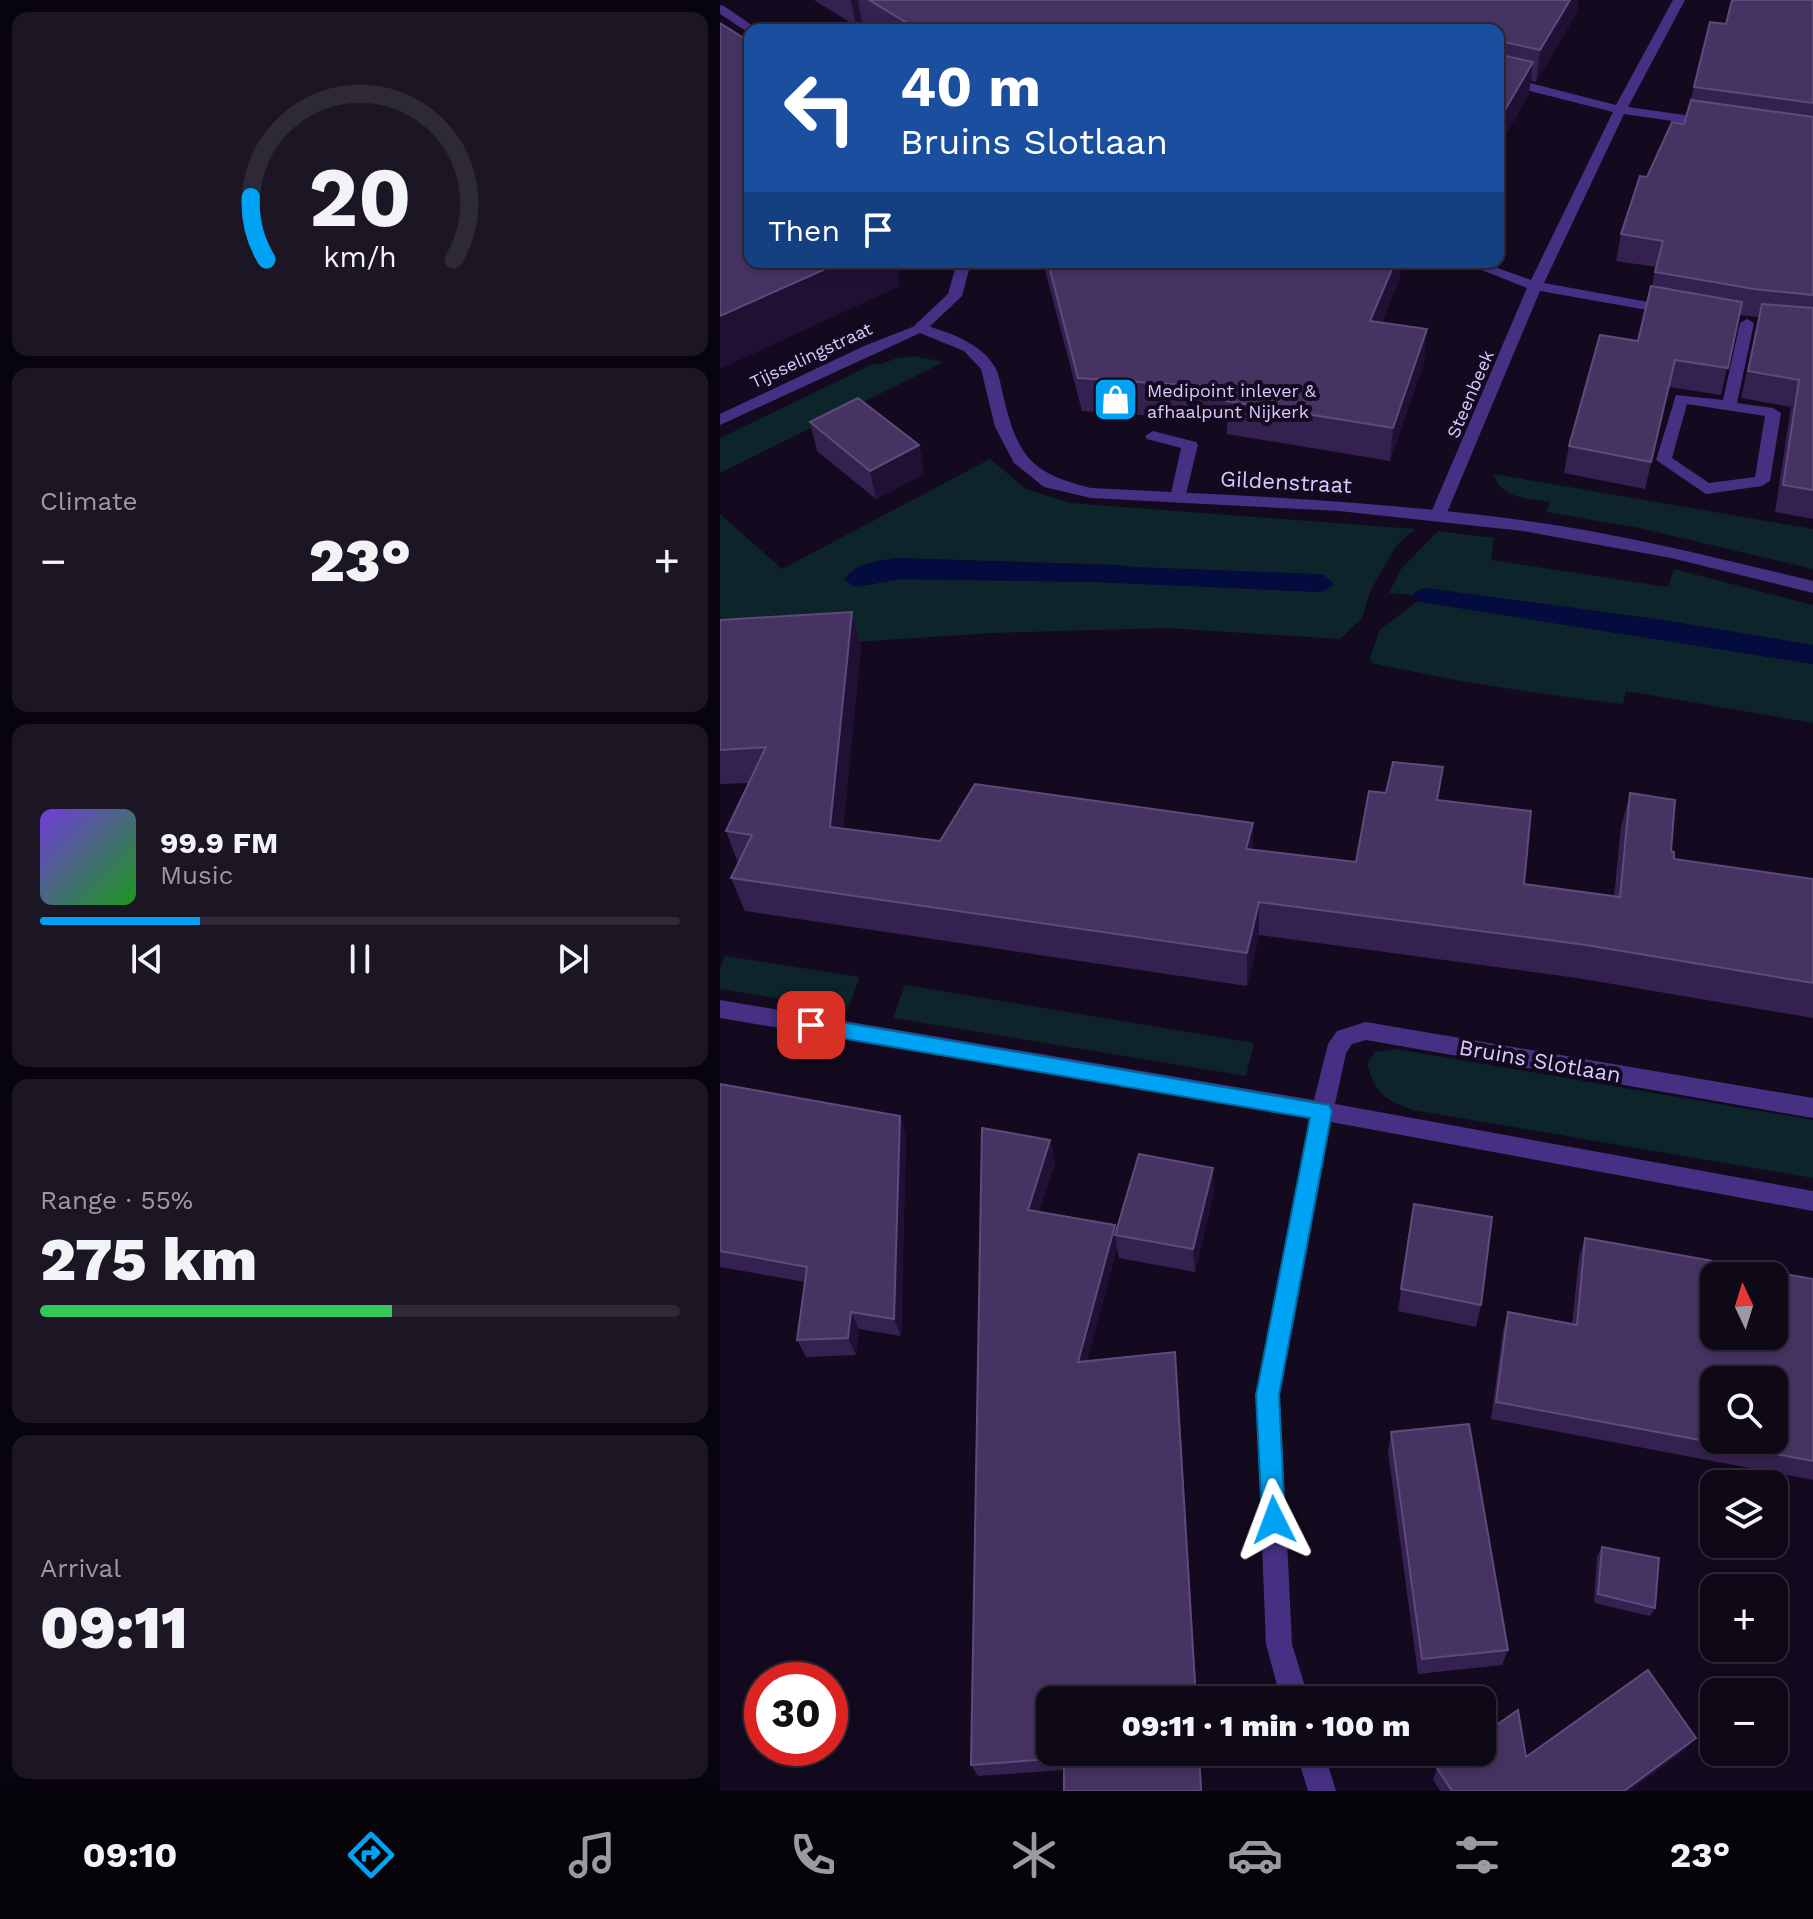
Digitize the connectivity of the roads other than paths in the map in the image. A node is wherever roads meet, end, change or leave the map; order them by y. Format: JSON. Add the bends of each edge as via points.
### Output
{"nodes":[{"id":1,"x":1679,"y":0,"type":"edge"},
{"id":2,"x":720,"y":9,"type":"edge"},
{"id":3,"x":744,"y":24,"type":"edge"},
{"id":4,"x":1504,"y":81,"type":"edge"},
{"id":5,"x":1620,"y":110,"type":"junction"},
{"id":6,"x":1724,"y":125,"type":"edge"},
{"id":7,"x":962,"y":268,"type":"edge"},
{"id":8,"x":1485,"y":268,"type":"edge"},
{"id":9,"x":1535,"y":286,"type":"junction"},
{"id":10,"x":1686,"y":313,"type":"edge"},
{"id":11,"x":1746,"y":323,"type":"dead end"},
{"id":12,"x":920,"y":328,"type":"junction"},
{"id":13,"x":1729,"y":406,"type":"junction"},
{"id":14,"x":720,"y":420,"type":"edge"},
{"id":15,"x":1153,"y":436,"type":"dead end"},
{"id":16,"x":1178,"y":498,"type":"junction"},
{"id":17,"x":1438,"y":515,"type":"junction"},
{"id":18,"x":1813,"y":587,"type":"edge"},
{"id":19,"x":720,"y":1009,"type":"edge"},
{"id":20,"x":1813,"y":1108,"type":"edge"},
{"id":21,"x":1322,"y":1111,"type":"junction"},
{"id":22,"x":1813,"y":1201,"type":"edge"},
{"id":23,"x":1291,"y":1686,"type":"edge"},
{"id":24,"x":1314,"y":1766,"type":"edge"},
{"id":25,"x":1322,"y":1791,"type":"edge"}],
"edges":[{"from":1,"to":5,"type":"street","name":"Steenbeek"},
{"from":2,"to":3,"type":"street"},
{"from":4,"to":5,"type":"street"},
{"from":5,"to":6,"type":"street"},
{"from":5,"to":9,"type":"street","name":"Steenbeek"},
{"from":7,"to":12,"type":"street","via":[[955,296]]},
{"from":8,"to":9,"type":"street"},
{"from":9,"to":10,"type":"street"},
{"from":9,"to":17,"type":"street","name":"Steenbeek"},
{"from":11,"to":13,"type":"street"},
{"from":12,"to":14,"type":"street","name":"Tijsselingstraat"},
{"from":12,"to":16,"type":"street","name":"Gildenstraat","via":[[969,348],[988,368],[1003,427],[1022,463],[1050,483],[1091,493]]},
{"from":13,"to":13,"type":"street","via":[[1773,413],[1762,481],[1706,489],[1664,460],[1681,398]]},
{"from":15,"to":16,"type":"street","via":[[1190,445]]},
{"from":16,"to":17,"type":"street","name":"Gildenstraat"},
{"from":17,"to":18,"type":"street","name":"Gildenstraat","via":[[1609,540]]},
{"from":19,"to":21,"type":"street"},
{"from":20,"to":21,"type":"street","name":"Bruins Slotlaan","via":[[1366,1031],[1345,1037],[1336,1050]]},
{"from":21,"to":22,"type":"street"},
{"from":21,"to":23,"type":"street","name":"Bruins Slotlaan","via":[[1268,1395],[1279,1644]]},
{"from":24,"to":25,"type":"street"}]}
